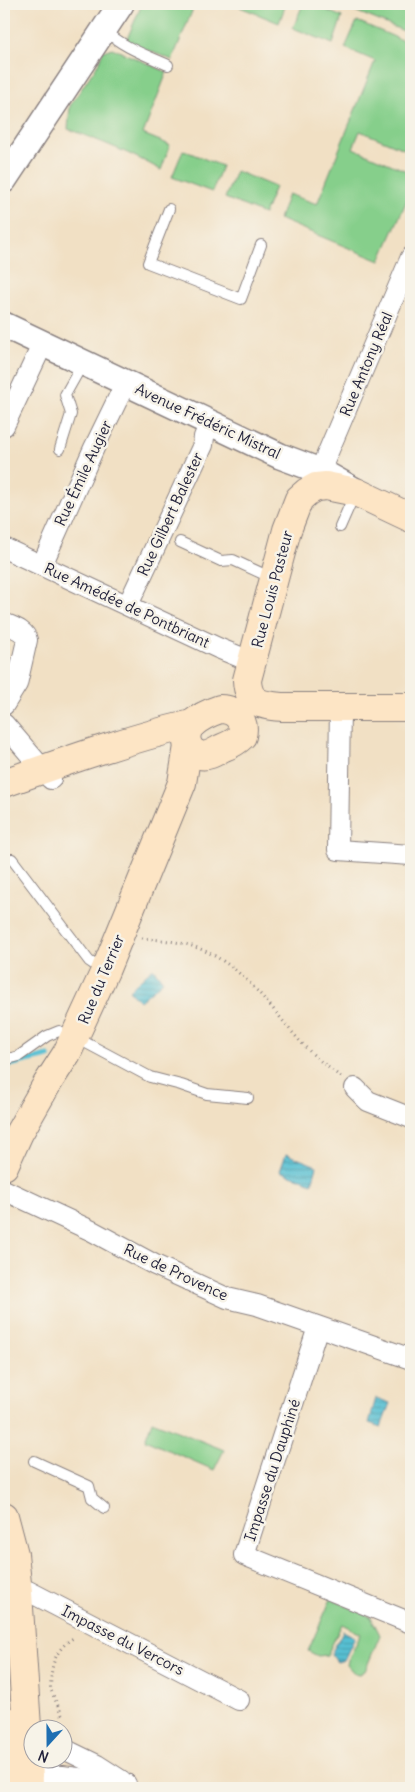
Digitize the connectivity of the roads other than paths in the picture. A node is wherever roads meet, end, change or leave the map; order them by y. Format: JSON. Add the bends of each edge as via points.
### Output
{"nodes":[{"id":1,"x":121,"y":4,"type":"edge"},
{"id":2,"x":105,"y":30,"type":"junction"},
{"id":3,"x":168,"y":65,"type":"dead end"},
{"id":4,"x":5,"y":177,"type":"edge"},
{"id":5,"x":169,"y":209,"type":"dead end"},
{"id":6,"x":261,"y":245,"type":"dead end"},
{"id":7,"x":411,"y":256,"type":"edge"},
{"id":8,"x":4,"y":325,"type":"edge"},
{"id":9,"x":43,"y":343,"type":"junction"},
{"id":10,"x":83,"y":362,"type":"junction"},
{"id":11,"x":126,"y":382,"type":"junction"},
{"id":12,"x":210,"y":422,"type":"junction"},
{"id":13,"x":4,"y":426,"type":"edge"},
{"id":14,"x":60,"y":449,"type":"dead end"},
{"id":15,"x":280,"y":456,"type":"junction"},
{"id":16,"x":320,"y":471,"type":"junction"},
{"id":17,"x":356,"y":492,"type":"junction"},
{"id":18,"x":299,"y":499,"type":"junction"},
{"id":19,"x":411,"y":518,"type":"edge"},
{"id":20,"x":340,"y":527,"type":"dead end"},
{"id":21,"x":180,"y":542,"type":"dead end"},
{"id":22,"x":4,"y":548,"type":"edge"},
{"id":23,"x":42,"y":566,"type":"junction"},
{"id":24,"x":273,"y":578,"type":"junction"},
{"id":25,"x":128,"y":605,"type":"junction"},
{"id":26,"x":4,"y":623,"type":"edge"},
{"id":27,"x":250,"y":670,"type":"junction"},
{"id":28,"x":4,"y":705,"type":"edge"},
{"id":29,"x":282,"y":707,"type":"junction"},
{"id":30,"x":340,"y":707,"type":"junction"},
{"id":31,"x":411,"y":707,"type":"edge"},
{"id":32,"x":220,"y":709,"type":"junction"},
{"id":33,"x":4,"y":724,"type":"edge"},
{"id":34,"x":243,"y":731,"type":"junction"},
{"id":35,"x":194,"y":742,"type":"junction"},
{"id":36,"x":47,"y":774,"type":"junction"},
{"id":37,"x":4,"y":783,"type":"edge"},
{"id":38,"x":4,"y":796,"type":"edge"},
{"id":39,"x":411,"y":855,"type":"edge"},
{"id":40,"x":12,"y":859,"type":"dead end"},
{"id":41,"x":105,"y":971,"type":"junction"},
{"id":42,"x":76,"y":1037,"type":"junction"},
{"id":43,"x":4,"y":1060,"type":"edge"},
{"id":44,"x":355,"y":1088,"type":"road end"},
{"id":45,"x":248,"y":1098,"type":"dead end"},
{"id":46,"x":411,"y":1118,"type":"edge"},
{"id":47,"x":4,"y":1166,"type":"edge"},
{"id":48,"x":4,"y":1190,"type":"edge"},
{"id":49,"x":318,"y":1327,"type":"junction"},
{"id":50,"x":411,"y":1359,"type":"edge"},
{"id":51,"x":34,"y":1461,"type":"dead end"},
{"id":52,"x":104,"y":1508,"type":"dead end"},
{"id":53,"x":4,"y":1516,"type":"edge"},
{"id":54,"x":11,"y":1595,"type":"edge"},
{"id":55,"x":411,"y":1623,"type":"edge"},
{"id":56,"x":239,"y":1700,"type":"dead end"},
{"id":57,"x":4,"y":1720,"type":"edge"},
{"id":58,"x":27,"y":1720,"type":"edge"},
{"id":59,"x":72,"y":1753,"type":"edge"},
{"id":60,"x":23,"y":1780,"type":"edge"},
{"id":61,"x":130,"y":1786,"type":"edge"}],
"edges":[{"from":1,"to":2,"type":"street"},
{"from":2,"to":3,"type":"lane","via":[[125,45]]},
{"from":2,"to":4,"type":"street"},
{"from":5,"to":6,"type":"lane","via":[[148,263],[241,298]]},
{"from":7,"to":16,"type":"street","name":"Rue Antony Réal"},
{"from":8,"to":9,"type":"street","name":"Avenue Frédéric Mistral"},
{"from":9,"to":10,"type":"street","name":"Avenue Frédéric Mistral"},
{"from":9,"to":13,"type":"street"},
{"from":10,"to":11,"type":"street","name":"Avenue Frédéric Mistral"},
{"from":10,"to":14,"type":"lane","via":[[66,395],[71,414]]},
{"from":11,"to":12,"type":"street","name":"Avenue Frédéric Mistral"},
{"from":11,"to":23,"type":"street","name":"Rue Émile Augier"},
{"from":12,"to":15,"type":"street","name":"Avenue Frédéric Mistral"},
{"from":12,"to":25,"type":"street","name":"Rue Gilbert Balester","via":[[203,445]]},
{"from":15,"to":16,"type":"street","name":"Avenue Frédéric Mistral"},
{"from":15,"to":18,"type":"street","name":"Rue Louis Pasteur","via":[[297,473]]},
{"from":16,"to":17,"type":"street","name":"Avenue Frédéric Mistral"},
{"from":17,"to":18,"type":"main road","via":[[316,487]]},
{"from":17,"to":19,"type":"main road","name":"Avenue Frédéric Mistral"},
{"from":17,"to":20,"type":"lane"},
{"from":18,"to":24,"type":"main road","name":"Rue Louis Pasteur"},
{"from":21,"to":24,"type":"lane","via":[[221,561],[232,560]]},
{"from":22,"to":23,"type":"street","name":"Rue Amédée de Pontbriant"},
{"from":23,"to":25,"type":"street","name":"Rue Amédée de Pontbriant"},
{"from":24,"to":27,"type":"main road","name":"Rue Louis Pasteur"},
{"from":25,"to":27,"type":"street","name":"Rue Amédée de Pontbriant","via":[[240,657]]},
{"from":26,"to":28,"type":"street","via":[[22,632],[27,640],[17,684]]},
{"from":27,"to":29,"type":"main road","via":[[251,697],[265,705]]},
{"from":27,"to":32,"type":"main road","name":"Rue Louis Pasteur"},
{"from":29,"to":30,"type":"main road"},
{"from":29,"to":34,"type":"main road"},
{"from":30,"to":31,"type":"main road"},
{"from":30,"to":39,"type":"street","via":[[338,850]]},
{"from":32,"to":34,"type":"main road","via":[[238,716]]},
{"from":32,"to":35,"type":"main road","name":"Rue Louis Pasteur"},
{"from":33,"to":36,"type":"street"},
{"from":34,"to":35,"type":"main road","via":[[235,742]]},
{"from":35,"to":36,"type":"main road","via":[[154,742]]},
{"from":35,"to":41,"type":"main road","name":"Rue du Terrier","via":[[182,783]]},
{"from":36,"to":37,"type":"main road"},
{"from":36,"to":38,"type":"main road"},
{"from":40,"to":41,"type":"lane","via":[[89,961]]},
{"from":41,"to":42,"type":"main road","name":"Rue du Terrier"},
{"from":42,"to":43,"type":"lane","via":[[59,1031],[19,1056]]},
{"from":42,"to":45,"type":"lane","via":[[150,1077],[207,1094]]},
{"from":42,"to":47,"type":"main road","name":"Rue du Terrier","via":[[18,1133]]},
{"from":44,"to":46,"type":"street","via":[[368,1101]]},
{"from":48,"to":49,"type":"street","name":"Rue de Provence","via":[[227,1298]]},
{"from":49,"to":50,"type":"street","name":"Rue de Provence"},
{"from":49,"to":55,"type":"street","name":"Impasse du Dauphiné","via":[[244,1555]]},
{"from":51,"to":52,"type":"lane","via":[[89,1486],[92,1498]]},
{"from":53,"to":54,"type":"main road","via":[[14,1554]]},
{"from":54,"to":56,"type":"street","name":"Impasse du Vercors","via":[[28,1591]]},
{"from":54,"to":58,"type":"main road"},
{"from":57,"to":60,"type":"main road"},
{"from":59,"to":61,"type":"street"},
{"from":60,"to":61,"type":"street"}]}
